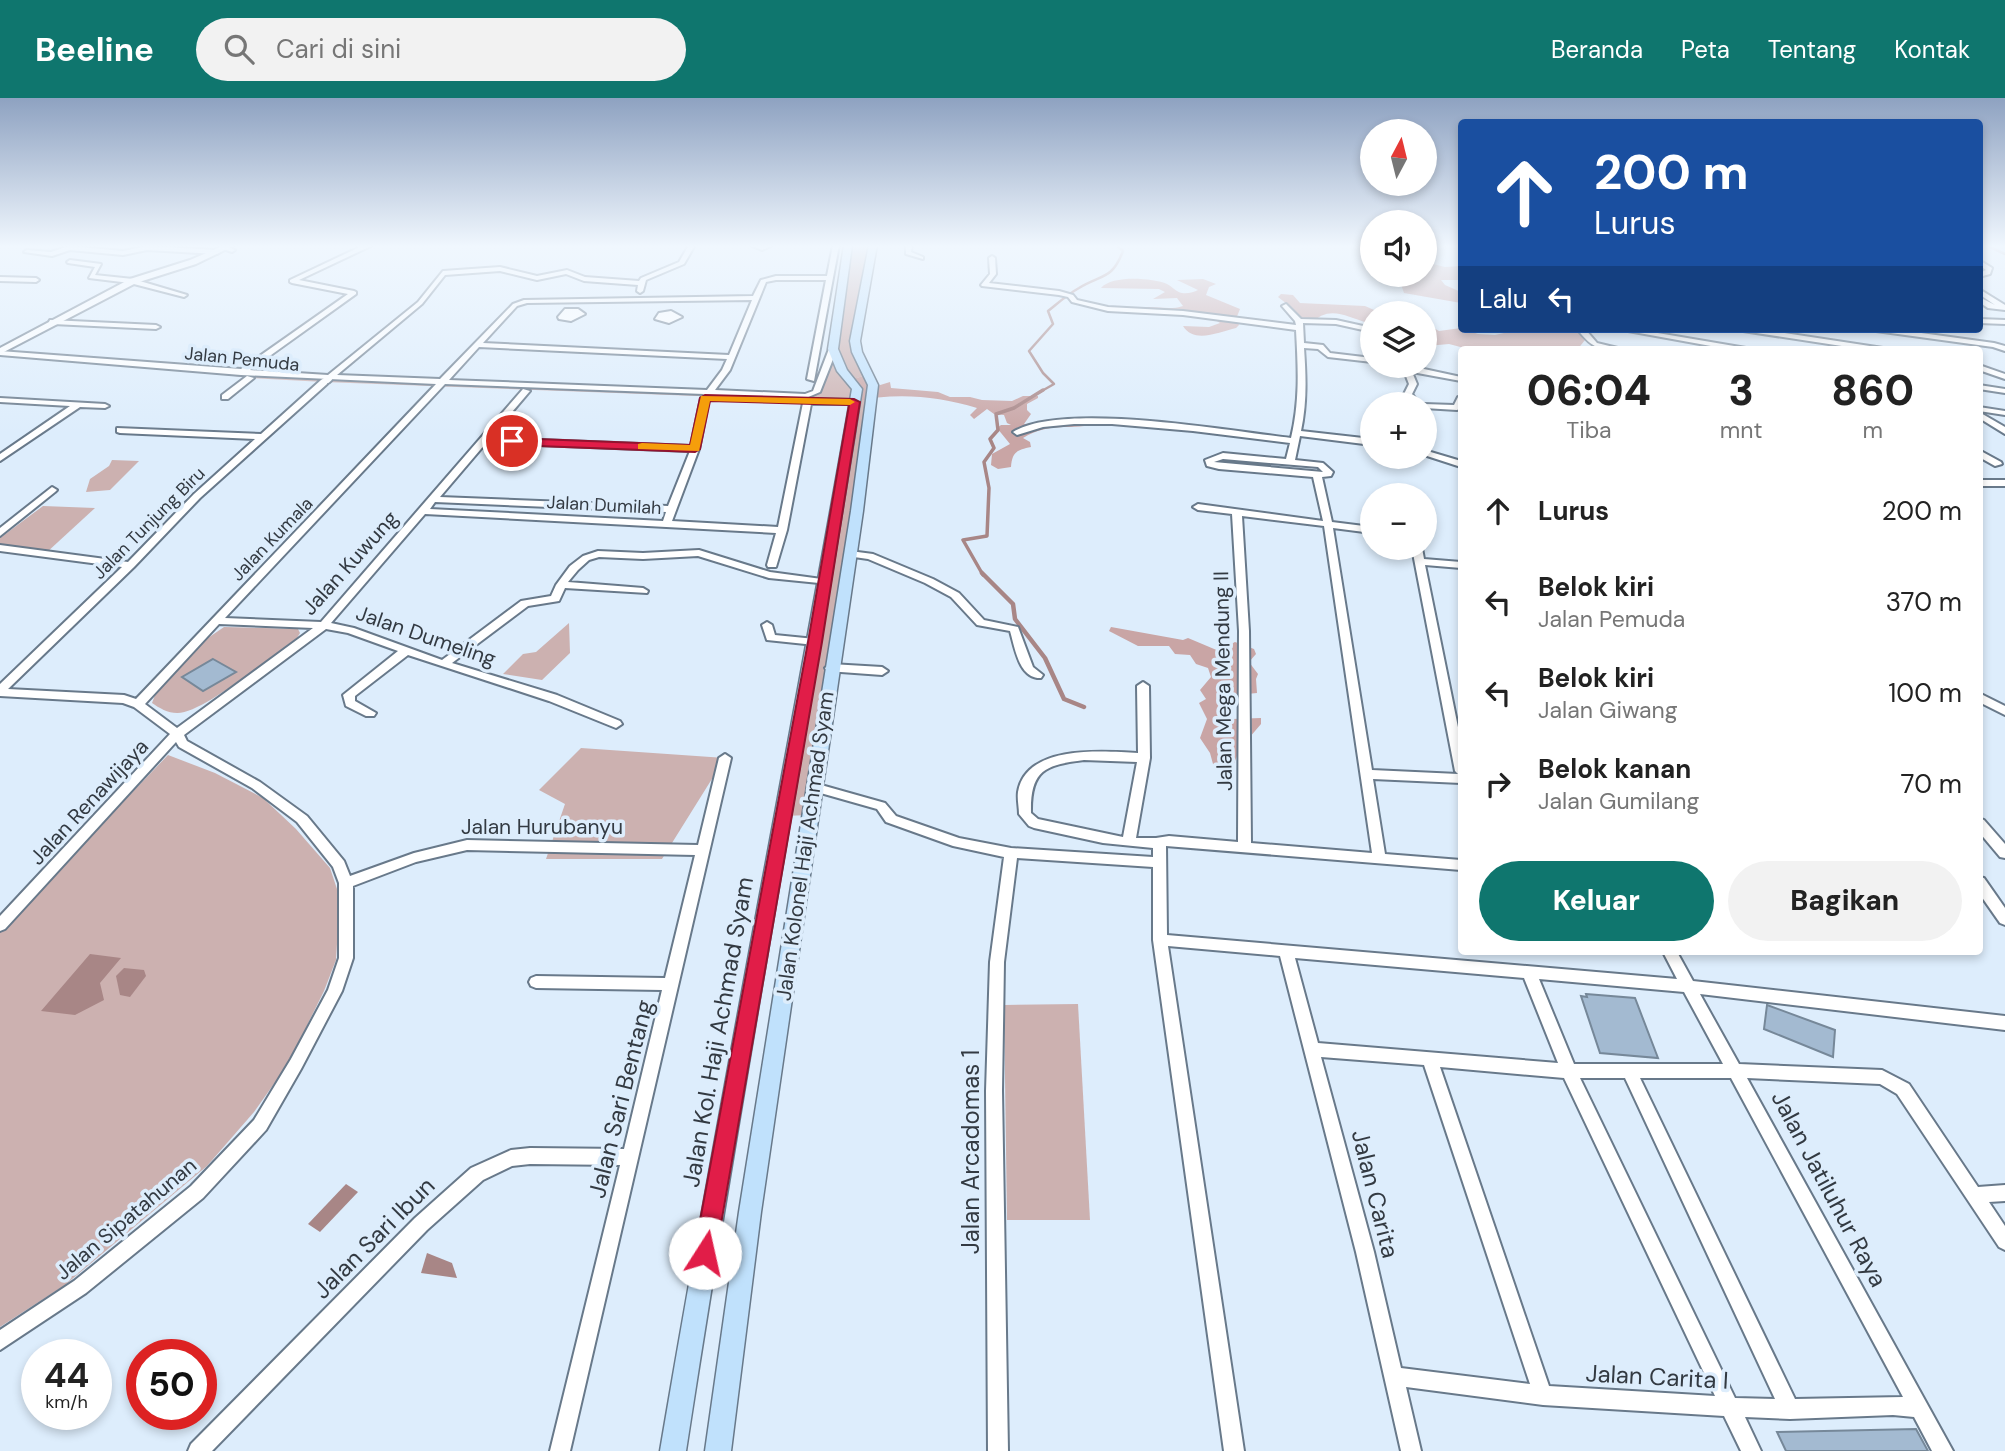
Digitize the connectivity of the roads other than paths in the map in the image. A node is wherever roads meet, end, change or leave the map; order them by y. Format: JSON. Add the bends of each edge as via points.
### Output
{"nodes":[{"id":1,"x":80,"y":308,"type":"edge"},
{"id":2,"x":333,"y":308,"type":"edge"},
{"id":3,"x":414,"y":308,"type":"edge"},
{"id":4,"x":515,"y":308,"type":"edge"},
{"id":5,"x":570,"y":308,"type":"edge"},
{"id":6,"x":676,"y":308,"type":"edge"},
{"id":7,"x":750,"y":308,"type":"edge"},
{"id":8,"x":824,"y":308,"type":"edge"},
{"id":9,"x":839,"y":308,"type":"edge"},
{"id":10,"x":861,"y":308,"type":"edge"},
{"id":11,"x":1105,"y":308,"type":"edge"},
{"id":12,"x":1287,"y":308,"type":"edge"},
{"id":13,"x":568,"y":312,"type":"dead end"},
{"id":14,"x":671,"y":313,"type":"dead end"},
{"id":15,"x":1983,"y":321,"type":"edge"},
{"id":16,"x":53,"y":322,"type":"junction"},
{"id":17,"x":2005,"y":322,"type":"edge"},
{"id":18,"x":1299,"y":325,"type":"junction"},
{"id":19,"x":156,"y":327,"type":"dead end"},
{"id":20,"x":1360,"y":327,"type":"edge"},
{"id":21,"x":1584,"y":333,"type":"edge"},
{"id":22,"x":1645,"y":333,"type":"edge"},
{"id":23,"x":1790,"y":333,"type":"edge"},
{"id":24,"x":1901,"y":333,"type":"edge"},
{"id":25,"x":476,"y":345,"type":"junction"},
{"id":26,"x":1301,"y":345,"type":"junction"},
{"id":27,"x":1600,"y":346,"type":"edge"},
{"id":28,"x":1722,"y":346,"type":"edge"},
{"id":29,"x":1861,"y":346,"type":"edge"},
{"id":30,"x":833,"y":349,"type":"junction"},
{"id":31,"x":2005,"y":349,"type":"edge"},
{"id":32,"x":0,"y":352,"type":"edge"},
{"id":33,"x":732,"y":357,"type":"junction"},
{"id":34,"x":1360,"y":359,"type":"edge"},
{"id":35,"x":161,"y":365,"type":"junction"},
{"id":36,"x":1983,"y":369,"type":"edge"},
{"id":37,"x":242,"y":373,"type":"junction"},
{"id":38,"x":1437,"y":374,"type":"edge"},
{"id":39,"x":2005,"y":377,"type":"edge"},
{"id":40,"x":250,"y":378,"type":"junction"},
{"id":41,"x":1458,"y":378,"type":"edge"},
{"id":42,"x":811,"y":379,"type":"dead end"},
{"id":43,"x":327,"y":380,"type":"junction"},
{"id":44,"x":440,"y":385,"type":"junction"},
{"id":45,"x":1983,"y":388,"type":"edge"},
{"id":46,"x":526,"y":391,"type":"junction"},
{"id":47,"x":2005,"y":391,"type":"edge"},
{"id":48,"x":706,"y":396,"type":"junction"},
{"id":49,"x":225,"y":397,"type":"dead end"},
{"id":50,"x":430,"y":397,"type":"joint"},
{"id":51,"x":807,"y":401,"type":"junction"},
{"id":52,"x":2,"y":402,"type":"edge"},
{"id":53,"x":854,"y":402,"type":"junction"},
{"id":54,"x":77,"y":405,"type":"junction"},
{"id":55,"x":105,"y":406,"type":"dead end"},
{"id":56,"x":1458,"y":406,"type":"edge"},
{"id":57,"x":1437,"y":407,"type":"edge"},
{"id":58,"x":1983,"y":412,"type":"edge"},
{"id":59,"x":2005,"y":413,"type":"edge"},
{"id":60,"x":1983,"y":415,"type":"edge"},
{"id":61,"x":120,"y":430,"type":"dead end"},
{"id":62,"x":2005,"y":431,"type":"edge"},
{"id":63,"x":1017,"y":432,"type":"dead end"},
{"id":64,"x":261,"y":437,"type":"junction"},
{"id":65,"x":1296,"y":437,"type":"junction"},
{"id":66,"x":486,"y":440,"type":"junction"},
{"id":67,"x":1360,"y":441,"type":"edge"},
{"id":68,"x":695,"y":449,"type":"junction"},
{"id":69,"x":1983,"y":455,"type":"edge"},
{"id":70,"x":1437,"y":456,"type":"edge"},
{"id":71,"x":0,"y":458,"type":"edge"},
{"id":72,"x":1290,"y":462,"type":"junction"},
{"id":73,"x":1458,"y":463,"type":"edge"},
{"id":74,"x":1997,"y":464,"type":"dead end"},
{"id":75,"x":844,"y":468,"type":"junction"},
{"id":76,"x":862,"y":468,"type":"junction"},
{"id":77,"x":1317,"y":475,"type":"junction"},
{"id":78,"x":1983,"y":483,"type":"edge"},
{"id":79,"x":2005,"y":483,"type":"edge"},
{"id":80,"x":52,"y":490,"type":"dead end"},
{"id":81,"x":433,"y":499,"type":"junction"},
{"id":82,"x":1198,"y":507,"type":"dead end"},
{"id":83,"x":673,"y":509,"type":"junction"},
{"id":84,"x":423,"y":511,"type":"junction"},
{"id":85,"x":1237,"y":512,"type":"junction"},
{"id":86,"x":666,"y":524,"type":"junction"},
{"id":87,"x":1328,"y":524,"type":"junction"},
{"id":88,"x":1360,"y":528,"type":"edge"},
{"id":89,"x":782,"y":530,"type":"junction"},
{"id":90,"x":0,"y":533,"type":"edge"},
{"id":91,"x":0,"y":548,"type":"edge"},
{"id":92,"x":850,"y":554,"type":"junction"},
{"id":93,"x":1421,"y":562,"type":"joint"},
{"id":94,"x":130,"y":565,"type":"junction"},
{"id":95,"x":772,"y":565,"type":"dead end"},
{"id":96,"x":1458,"y":565,"type":"edge"},
{"id":97,"x":825,"y":582,"type":"junction"},
{"id":98,"x":561,"y":585,"type":"junction"},
{"id":99,"x":643,"y":591,"type":"dead end"},
{"id":100,"x":216,"y":621,"type":"junction"},
{"id":101,"x":324,"y":625,"type":"junction"},
{"id":102,"x":767,"y":625,"type":"dead end"},
{"id":103,"x":815,"y":642,"type":"junction"},
{"id":104,"x":407,"y":650,"type":"junction"},
{"id":105,"x":443,"y":664,"type":"junction"},
{"id":106,"x":831,"y":668,"type":"junction"},
{"id":107,"x":882,"y":671,"type":"dead end"},
{"id":108,"x":1037,"y":675,"type":"dead end"},
{"id":109,"x":1143,"y":686,"type":"dead end"},
{"id":110,"x":0,"y":691,"type":"edge"},
{"id":111,"x":1983,"y":699,"type":"edge"},
{"id":112,"x":138,"y":704,"type":"junction"},
{"id":113,"x":2005,"y":711,"type":"edge"},
{"id":114,"x":370,"y":713,"type":"dead end"},
{"id":115,"x":1456,"y":719,"type":"edge"},
{"id":116,"x":616,"y":724,"type":"dead end"},
{"id":117,"x":177,"y":734,"type":"junction"},
{"id":118,"x":1458,"y":740,"type":"edge"},
{"id":119,"x":725,"y":758,"type":"dead end"},
{"id":120,"x":1144,"y":758,"type":"junction"},
{"id":121,"x":1367,"y":774,"type":"junction"},
{"id":122,"x":1458,"y":779,"type":"edge"},
{"id":123,"x":814,"y":787,"type":"junction"},
{"id":124,"x":789,"y":788,"type":"joint"},
{"id":125,"x":809,"y":815,"type":"junction"},
{"id":126,"x":784,"y":816,"type":"junction"},
{"id":127,"x":1983,"y":828,"type":"edge"},
{"id":128,"x":1129,"y":842,"type":"junction"},
{"id":129,"x":1159,"y":844,"type":"junction"},
{"id":130,"x":1244,"y":849,"type":"junction"},
{"id":131,"x":702,"y":850,"type":"junction"},
{"id":132,"x":1011,"y":853,"type":"junction"},
{"id":133,"x":2005,"y":853,"type":"edge"},
{"id":134,"x":1379,"y":858,"type":"junction"},
{"id":135,"x":1158,"y":862,"type":"junction"},
{"id":136,"x":1458,"y":865,"type":"edge"},
{"id":137,"x":346,"y":883,"type":"junction"},
{"id":138,"x":1983,"y":887,"type":"edge"},
{"id":139,"x":1990,"y":895,"type":"junction"},
{"id":140,"x":2005,"y":897,"type":"edge"},
{"id":141,"x":2005,"y":919,"type":"edge"},
{"id":142,"x":0,"y":925,"type":"edge"},
{"id":143,"x":1160,"y":940,"type":"junction"},
{"id":144,"x":1286,"y":951,"type":"junction"},
{"id":145,"x":1672,"y":955,"type":"edge"},
{"id":146,"x":1528,"y":971,"type":"junction"},
{"id":147,"x":536,"y":982,"type":"dead end"},
{"id":148,"x":672,"y":984,"type":"junction"},
{"id":149,"x":1687,"y":986,"type":"junction"},
{"id":150,"x":2005,"y":1024,"type":"edge"},
{"id":151,"x":1312,"y":1049,"type":"junction"},
{"id":152,"x":1430,"y":1061,"type":"junction"},
{"id":153,"x":1569,"y":1071,"type":"junction"},
{"id":154,"x":1737,"y":1071,"type":"junction"},
{"id":155,"x":1630,"y":1073,"type":"junction"},
{"id":156,"x":630,"y":1157,"type":"junction"},
{"id":157,"x":2005,"y":1193,"type":"edge"},
{"id":158,"x":1975,"y":1195,"type":"junction"},
{"id":159,"x":2005,"y":1241,"type":"edge"},
{"id":160,"x":0,"y":1341,"type":"edge"},
{"id":161,"x":1394,"y":1376,"type":"junction"},
{"id":162,"x":1543,"y":1395,"type":"junction"},
{"id":163,"x":1730,"y":1407,"type":"junction"},
{"id":164,"x":1919,"y":1408,"type":"junction"},
{"id":165,"x":1790,"y":1409,"type":"junction"},
{"id":166,"x":198,"y":1451,"type":"edge"},
{"id":167,"x":560,"y":1451,"type":"edge"},
{"id":168,"x":673,"y":1451,"type":"edge"},
{"id":169,"x":718,"y":1451,"type":"edge"},
{"id":170,"x":998,"y":1451,"type":"edge"},
{"id":171,"x":1234,"y":1451,"type":"edge"},
{"id":172,"x":1411,"y":1451,"type":"edge"},
{"id":173,"x":1751,"y":1451,"type":"edge"},
{"id":174,"x":1943,"y":1451,"type":"edge"}],
"edges":[{"from":1,"to":16,"type":"street"},
{"from":2,"to":37,"type":"street"},
{"from":3,"to":43,"type":"street","name":"Jalan Tunjung Biru"},
{"from":4,"to":25,"type":"street"},
{"from":5,"to":13,"type":"street"},
{"from":6,"to":14,"type":"street"},
{"from":7,"to":33,"type":"street"},
{"from":8,"to":42,"type":"street"},
{"from":9,"to":30,"type":"main road"},
{"from":10,"to":76,"type":"main road","name":"Jalan Kolonel Haji Achmad Syam","via":[[856,352],[873,385]]},
{"from":11,"to":18,"type":"street"},
{"from":12,"to":18,"type":"street"},
{"from":15,"to":17,"type":"street"},
{"from":16,"to":19,"type":"street"},
{"from":16,"to":32,"type":"street"},
{"from":18,"to":20,"type":"street","via":[[1336,322]]},
{"from":18,"to":26,"type":"street"},
{"from":21,"to":27,"type":"street"},
{"from":22,"to":28,"type":"street"},
{"from":23,"to":29,"type":"street"},
{"from":24,"to":31,"type":"street"},
{"from":25,"to":33,"type":"street"},
{"from":25,"to":44,"type":"street"},
{"from":26,"to":34,"type":"street","via":[[1321,348],[1328,355]]},
{"from":26,"to":65,"type":"street","via":[[1303,393]]},
{"from":30,"to":48,"type":"street","name":"Jalan Pemuda","via":[[813,395]]},
{"from":30,"to":53,"type":"main road","name":"Jalan Kolonel Haji Achmad Syam","via":[[842,371],[857,389]]},
{"from":32,"to":35,"type":"street"},
{"from":33,"to":48,"type":"street"},
{"from":35,"to":37,"type":"street","name":"Jalan Pemuda"},
{"from":35,"to":40,"type":"street","name":"Jalan Pemuda"},
{"from":36,"to":39,"type":"street"},
{"from":37,"to":43,"type":"street","name":"Jalan Pemuda"},
{"from":38,"to":41,"type":"street"},
{"from":40,"to":43,"type":"street","name":"Jalan Pemuda"},
{"from":40,"to":49,"type":"street"},
{"from":43,"to":44,"type":"street","name":"Jalan Pemuda"},
{"from":43,"to":64,"type":"street","name":"Jalan Tunjung Biru"},
{"from":44,"to":46,"type":"street","name":"Jalan Pemuda"},
{"from":44,"to":48,"type":"street","name":"Jalan Pemuda"},
{"from":44,"to":50,"type":"street"},
{"from":45,"to":47,"type":"street"},
{"from":46,"to":48,"type":"street","name":"Jalan Pemuda"},
{"from":46,"to":66,"type":"street","name":"Jalan Kuwung"},
{"from":48,"to":51,"type":"street","name":"Jalan Pemuda"},
{"from":48,"to":68,"type":"street"},
{"from":50,"to":100,"type":"street","name":"Jalan Kumala"},
{"from":51,"to":53,"type":"street","name":"Jalan Pemuda"},
{"from":51,"to":89,"type":"street"},
{"from":52,"to":54,"type":"street"},
{"from":53,"to":75,"type":"main road","name":"Jalan Kolonel Haji Achmad Syam"},
{"from":54,"to":55,"type":"street"},
{"from":54,"to":71,"type":"street"},
{"from":56,"to":57,"type":"street"},
{"from":58,"to":59,"type":"street"},
{"from":60,"to":62,"type":"street"},
{"from":61,"to":64,"type":"street"},
{"from":63,"to":65,"type":"street","via":[[1032,425],[1098,422]]},
{"from":64,"to":94,"type":"street","name":"Jalan Tunjung Biru"},
{"from":65,"to":67,"type":"street"},
{"from":65,"to":72,"type":"street"},
{"from":66,"to":68,"type":"street"},
{"from":66,"to":81,"type":"street","name":"Jalan Kuwung"},
{"from":68,"to":83,"type":"street"},
{"from":69,"to":74,"type":"street"},
{"from":70,"to":73,"type":"street"},
{"from":72,"to":77,"type":"street","via":[[1320,465],[1329,472]]},
{"from":72,"to":77,"type":"street","via":[[1223,456],[1209,462]]},
{"from":75,"to":76,"type":"main road"},
{"from":75,"to":97,"type":"main road","name":"Jalan Kolonel Haji Achmad Syam"},
{"from":76,"to":92,"type":"main road","name":"Jalan Kolonel Haji Achmad Syam"},
{"from":77,"to":87,"type":"street"},
{"from":78,"to":79,"type":"street"},
{"from":80,"to":90,"type":"street"},
{"from":81,"to":83,"type":"street","name":"Jalan Dumilah"},
{"from":81,"to":84,"type":"street","name":"Jalan Kuwung"},
{"from":82,"to":85,"type":"street"},
{"from":83,"to":86,"type":"street"},
{"from":84,"to":86,"type":"street","name":"Jalan Dumilah"},
{"from":84,"to":101,"type":"street","name":"Jalan Kuwung"},
{"from":85,"to":87,"type":"street"},
{"from":85,"to":130,"type":"street","name":"Jalan Mega Mendung II","via":[[1244,631]]},
{"from":86,"to":89,"type":"street","name":"Jalan Dumilah"},
{"from":87,"to":88,"type":"street"},
{"from":87,"to":121,"type":"street"},
{"from":89,"to":95,"type":"street"},
{"from":91,"to":94,"type":"street"},
{"from":92,"to":106,"type":"main road","name":"Jalan Kolonel Haji Achmad Syam"},
{"from":92,"to":108,"type":"street","via":[[870,555],[929,581],[955,595],[978,622],[1014,629],[1028,669]]},
{"from":93,"to":96,"type":"street"},
{"from":93,"to":115,"type":"street"},
{"from":94,"to":110,"type":"street","name":"Jalan Tunjung Biru"},
{"from":97,"to":98,"type":"street","via":[[769,575],[719,557],[687,552],[592,555]]},
{"from":97,"to":103,"type":"main road","name":"Jalan Kolonel Haji Achmad Syam"},
{"from":98,"to":99,"type":"street"},
{"from":98,"to":105,"type":"street","via":[[555,598],[525,603]]},
{"from":100,"to":101,"type":"street","name":"Jalan Dumeling"},
{"from":100,"to":112,"type":"street","name":"Jalan Kumala"},
{"from":101,"to":104,"type":"street","name":"Jalan Dumeling"},
{"from":101,"to":117,"type":"street","name":"Jalan Kuwung"},
{"from":102,"to":103,"type":"street","via":[[771,638]]},
{"from":103,"to":124,"type":"main road","name":"Jalan Kolonel Haji Achmad Syam"},
{"from":104,"to":105,"type":"street","name":"Jalan Dumeling"},
{"from":104,"to":114,"type":"street","via":[[349,695],[350,703]]},
{"from":105,"to":116,"type":"street","name":"Jalan Dumeling","via":[[553,698]]},
{"from":106,"to":107,"type":"street"},
{"from":106,"to":123,"type":"main road","name":"Jalan Kolonel Haji Achmad Syam"},
{"from":109,"to":120,"type":"street"},
{"from":110,"to":112,"type":"street","name":"Jalan Sipatahunan","via":[[117,698]]},
{"from":111,"to":113,"type":"street"},
{"from":112,"to":117,"type":"street","name":"Jalan Sipatahunan"},
{"from":115,"to":118,"type":"street"},
{"from":117,"to":137,"type":"street","name":"Jalan Sipatahunan","via":[[183,744],[256,785],[302,819],[339,865]]},
{"from":117,"to":142,"type":"street","name":"Jalan Renawijaya"},
{"from":119,"to":131,"type":"street","name":"Jalan Sari Bentang"},
{"from":120,"to":128,"type":"street"},
{"from":120,"to":128,"type":"street","via":[[1097,754],[1055,759],[1037,771],[1026,788],[1025,814],[1034,823]]},
{"from":121,"to":122,"type":"street"},
{"from":121,"to":134,"type":"street"},
{"from":123,"to":125,"type":"main road","name":"Jalan Kolonel Haji Achmad Syam"},
{"from":123,"to":132,"type":"street","via":[[881,806],[891,820],[958,843]]},
{"from":124,"to":126,"type":"main road","name":"Jalan Kol. Haji Achmad Syam"},
{"from":125,"to":126,"type":"main road"},
{"from":125,"to":169,"type":"main road","name":"Jalan Kolonel Haji Achmad Syam"},
{"from":126,"to":168,"type":"main road","name":"Jalan Kol. Haji Achmad Syam"},
{"from":127,"to":133,"type":"street"},
{"from":128,"to":129,"type":"street"},
{"from":129,"to":130,"type":"street","via":[[1169,841]]},
{"from":129,"to":135,"type":"street"},
{"from":130,"to":134,"type":"street"},
{"from":131,"to":137,"type":"street","name":"Jalan Hurubanyu","via":[[467,845]]},
{"from":131,"to":148,"type":"street","name":"Jalan Sari Bentang"},
{"from":132,"to":135,"type":"street"},
{"from":132,"to":170,"type":"street","name":"Jalan Arcadomas 1","via":[[997,962],[994,1078]]},
{"from":134,"to":136,"type":"street"},
{"from":135,"to":143,"type":"street"},
{"from":137,"to":160,"type":"street","name":"Jalan Sipatahunan","via":[[346,958],[335,991],[260,1125],[197,1192],[80,1287]]},
{"from":138,"to":139,"type":"street"},
{"from":139,"to":140,"type":"street"},
{"from":139,"to":141,"type":"street"},
{"from":143,"to":144,"type":"street"},
{"from":143,"to":171,"type":"street"},
{"from":144,"to":146,"type":"street"},
{"from":144,"to":151,"type":"street","name":"Jalan Carita"},
{"from":145,"to":149,"type":"street","name":"Jalan Jatiluhur Raya"},
{"from":146,"to":149,"type":"street"},
{"from":146,"to":153,"type":"street"},
{"from":147,"to":148,"type":"street"},
{"from":148,"to":156,"type":"street","name":"Jalan Sari Bentang"},
{"from":149,"to":150,"type":"street"},
{"from":149,"to":154,"type":"street","name":"Jalan Jatiluhur Raya"},
{"from":151,"to":152,"type":"street"},
{"from":151,"to":161,"type":"street","name":"Jalan Carita"},
{"from":152,"to":153,"type":"street"},
{"from":152,"to":162,"type":"street"},
{"from":153,"to":155,"type":"street"},
{"from":153,"to":163,"type":"street"},
{"from":154,"to":155,"type":"street"},
{"from":154,"to":158,"type":"street","via":[[1891,1080],[1903,1089]]},
{"from":154,"to":164,"type":"street","name":"Jalan Jatiluhur Raya"},
{"from":155,"to":165,"type":"street"},
{"from":156,"to":166,"type":"street","name":"Jalan Sari Ibun","via":[[511,1158],[477,1174],[421,1224]]},
{"from":156,"to":167,"type":"street","name":"Jalan Sari Bentang"},
{"from":157,"to":158,"type":"street"},
{"from":158,"to":159,"type":"street"},
{"from":161,"to":162,"type":"street","name":"Jalan Carita I"},
{"from":161,"to":172,"type":"street","name":"Jalan Carita"},
{"from":162,"to":163,"type":"street","name":"Jalan Carita I"},
{"from":163,"to":165,"type":"street","name":"Jalan Carita I"},
{"from":163,"to":173,"type":"street"},
{"from":164,"to":165,"type":"street","name":"Jalan Carita I"},
{"from":164,"to":174,"type":"street","name":"Jalan Jatiluhur Raya"}]}
